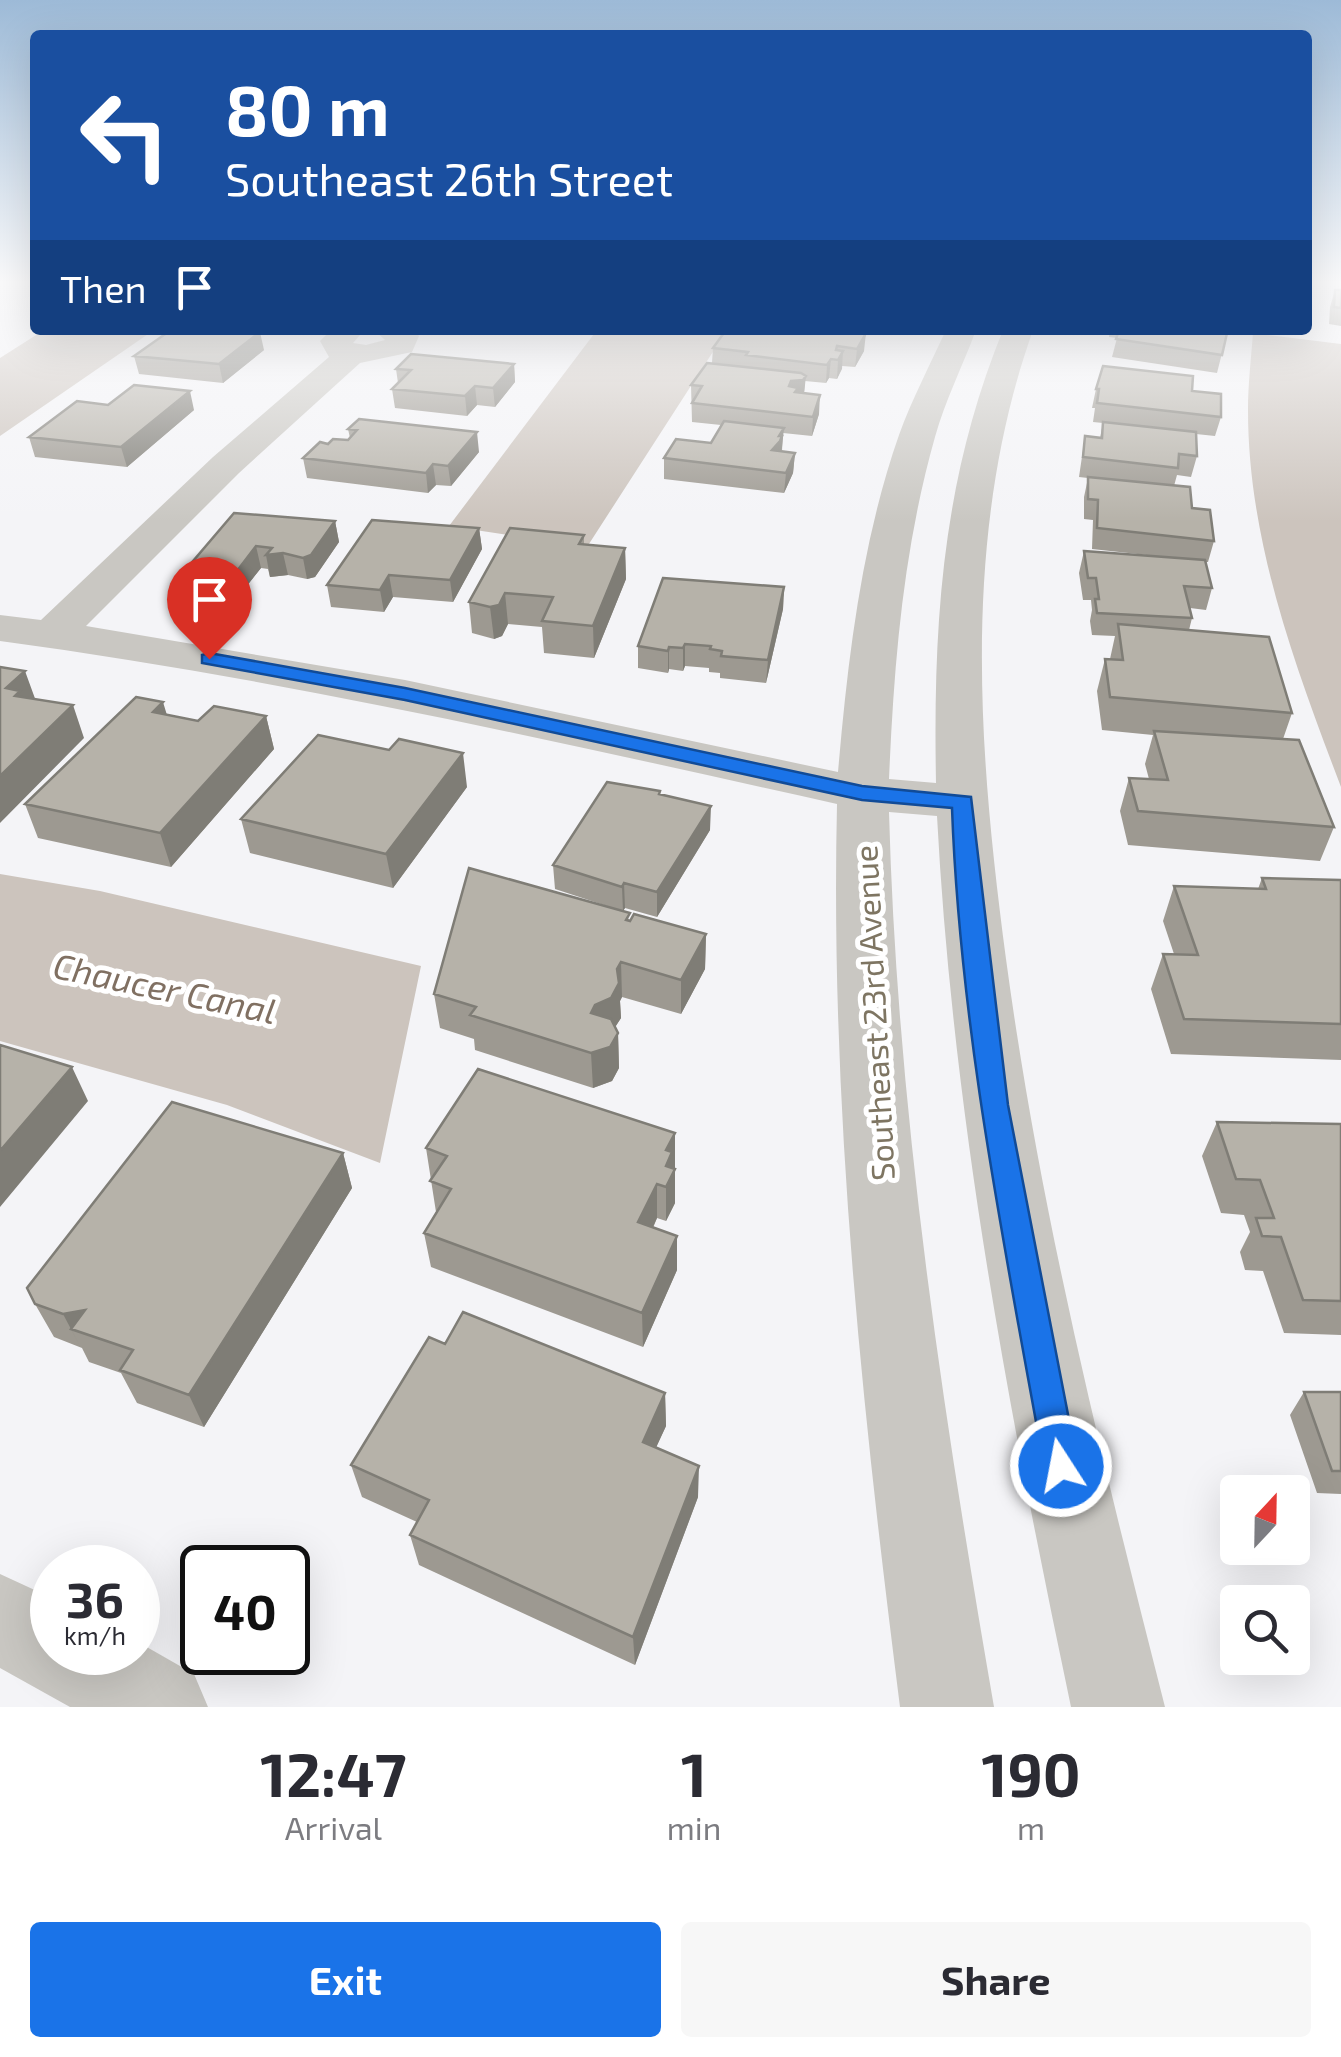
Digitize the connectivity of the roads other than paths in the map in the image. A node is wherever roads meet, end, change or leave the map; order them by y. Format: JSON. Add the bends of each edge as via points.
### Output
{"nodes":[{"id":1,"x":335,"y":363,"type":"edge"},
{"id":2,"x":947,"y":363,"type":"edge"},
{"id":3,"x":1004,"y":363,"type":"edge"},
{"id":4,"x":0,"y":628,"type":"edge"},
{"id":5,"x":51,"y":635,"type":"junction"},
{"id":6,"x":862,"y":793,"type":"junction"},
{"id":7,"x":963,"y":802,"type":"junction"},
{"id":8,"x":0,"y":1618,"type":"edge"},
{"id":9,"x":30,"y":1634,"type":"edge"},
{"id":10,"x":105,"y":1675,"type":"edge"},
{"id":11,"x":161,"y":1707,"type":"edge"},
{"id":12,"x":947,"y":1707,"type":"edge"},
{"id":13,"x":1118,"y":1707,"type":"edge"}],
"edges":[{"from":1,"to":5,"type":"street"},
{"from":2,"to":6,"type":"street","name":"Southeast 23rd Avenue","via":[[920,423],[892,528]]},
{"from":3,"to":7,"type":"street","via":[[977,456],[962,566]]},
{"from":4,"to":5,"type":"street"},
{"from":5,"to":6,"type":"street","via":[[405,694]]},
{"from":6,"to":7,"type":"street"},
{"from":6,"to":12,"type":"street","name":"Southeast 23rd Avenue","via":[[875,1120],[919,1525]]},
{"from":7,"to":13,"type":"street","via":[[994,1105],[1061,1466]]},
{"from":8,"to":9,"type":"street"},
{"from":10,"to":11,"type":"street"}]}
